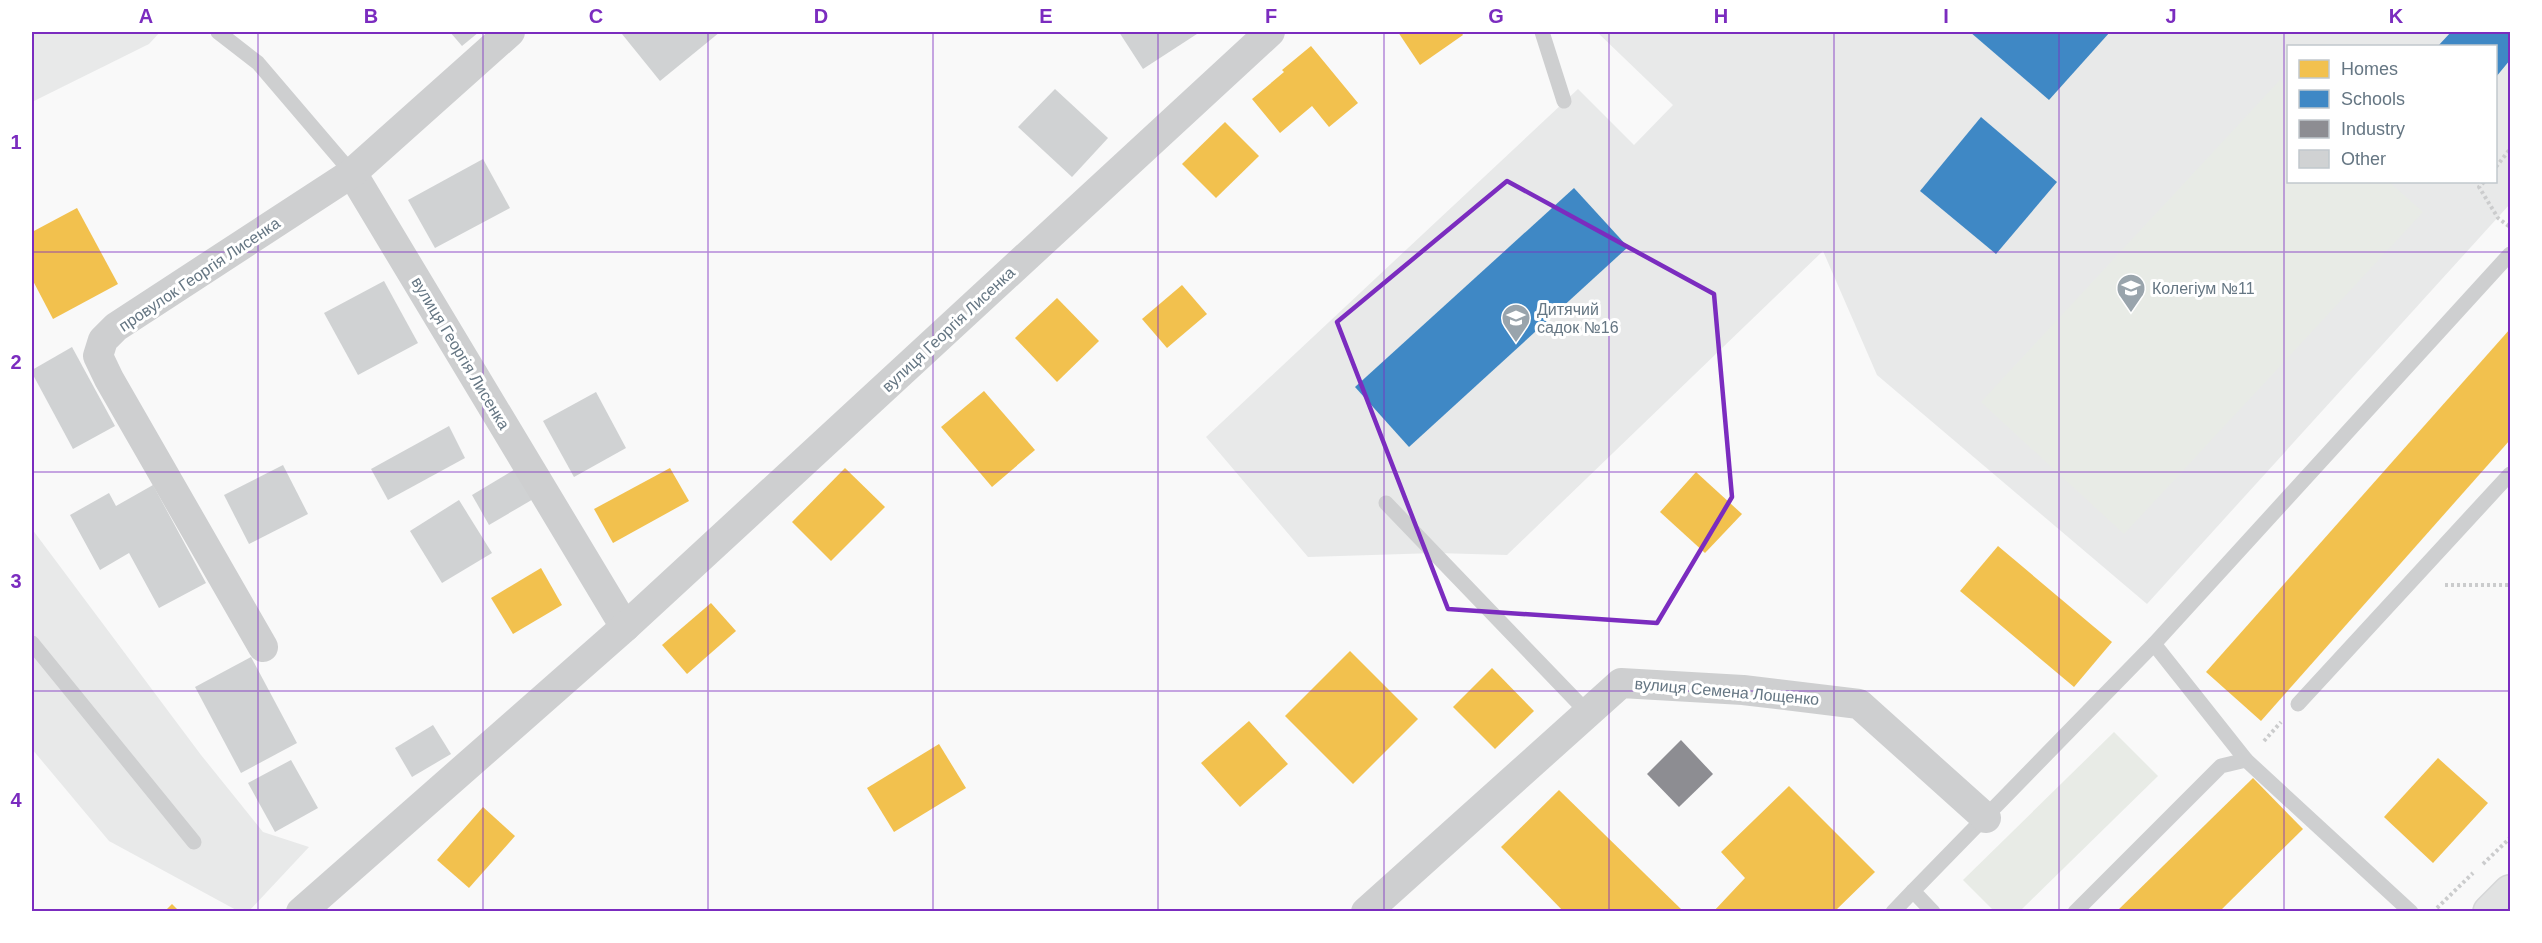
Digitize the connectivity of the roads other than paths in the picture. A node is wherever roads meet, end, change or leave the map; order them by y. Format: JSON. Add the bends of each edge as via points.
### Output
{"nodes":[{"id":1,"x":218,"y":32,"type":"edge"},
{"id":2,"x":510,"y":32,"type":"edge"},
{"id":3,"x":1270,"y":32,"type":"edge"},
{"id":4,"x":1542,"y":32,"type":"edge"},
{"id":5,"x":1564,"y":101,"type":"dead end"},
{"id":6,"x":352,"y":172,"type":"junction"},
{"id":7,"x":2511,"y":254,"type":"edge"},
{"id":8,"x":2511,"y":474,"type":"edge"},
{"id":9,"x":1386,"y":503,"type":"dead end"},
{"id":10,"x":625,"y":627,"type":"junction"},
{"id":11,"x":32,"y":643,"type":"edge"},
{"id":12,"x":2154,"y":644,"type":"junction"},
{"id":13,"x":262,"y":647,"type":"dead end"},
{"id":14,"x":2298,"y":704,"type":"road end"},
{"id":15,"x":1588,"y":713,"type":"junction"},
{"id":16,"x":2246,"y":760,"type":"junction"},
{"id":17,"x":1986,"y":818,"type":"junction"},
{"id":18,"x":194,"y":842,"type":"dead end"},
{"id":19,"x":1914,"y":891,"type":"junction"},
{"id":20,"x":2511,"y":892,"type":"edge"},
{"id":21,"x":302,"y":912,"type":"edge"},
{"id":22,"x":1366,"y":912,"type":"edge"},
{"id":23,"x":1893,"y":912,"type":"edge"},
{"id":24,"x":1933,"y":912,"type":"edge"},
{"id":25,"x":2075,"y":912,"type":"edge"},
{"id":26,"x":2412,"y":912,"type":"edge"},
{"id":27,"x":2490,"y":912,"type":"edge"}],
"edges":[{"from":1,"to":6,"type":"lane","via":[[258,63]]},
{"from":2,"to":6,"type":"street","name":"провулок Георгія Лисенка"},
{"from":3,"to":10,"type":"street","name":"вулиця Георгія Лисенка"},
{"from":4,"to":5,"type":"lane"},
{"from":6,"to":10,"type":"street","name":"вулиця Георгія Лисенка"},
{"from":6,"to":13,"type":"street","name":"провулок Георгія Лисенка","via":[[116,327],[103,340],[98,356]]},
{"from":7,"to":12,"type":"lane"},
{"from":8,"to":14,"type":"lane"},
{"from":9,"to":15,"type":"lane"},
{"from":10,"to":21,"type":"street","name":"вулиця Георгія Лисенка"},
{"from":11,"to":18,"type":"lane"},
{"from":12,"to":16,"type":"lane"},
{"from":12,"to":17,"type":"lane"},
{"from":15,"to":17,"type":"street","name":"вулиця Семена Лощенко","via":[[1621,683],[1743,690],[1859,704]]},
{"from":15,"to":22,"type":"street","name":"вулиця Семена Лощенко"},
{"from":16,"to":25,"type":"lane","via":[[2221,766]]},
{"from":16,"to":26,"type":"lane"},
{"from":17,"to":19,"type":"lane"},
{"from":19,"to":23,"type":"lane"},
{"from":19,"to":24,"type":"lane"},
{"from":20,"to":27,"type":"main road"}]}
